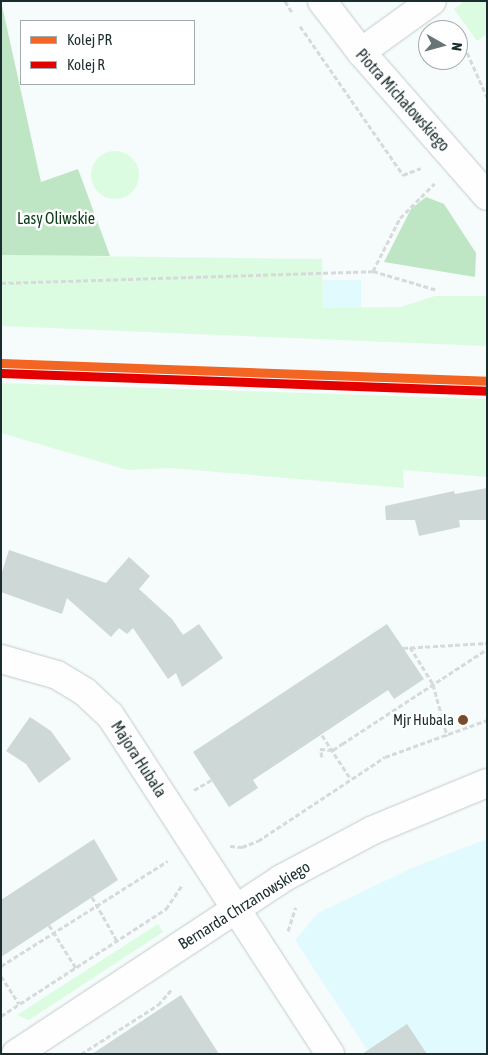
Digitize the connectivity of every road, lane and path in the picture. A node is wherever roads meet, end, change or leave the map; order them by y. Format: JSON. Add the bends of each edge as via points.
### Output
{"nodes":[{"id":1,"x":284,"y":1,"type":"edge"},
{"id":2,"x":322,"y":1,"type":"edge"},
{"id":3,"x":432,"y":1,"type":"edge"},
{"id":4,"x":361,"y":52,"type":"junction"},
{"id":5,"x":468,"y":54,"type":"edge"},
{"id":6,"x":487,"y":97,"type":"edge"},
{"id":7,"x":451,"y":169,"type":"junction"},
{"id":8,"x":487,"y":196,"type":"edge"},
{"id":9,"x":373,"y":271,"type":"junction"},
{"id":10,"x":1,"y":283,"type":"edge"},
{"id":11,"x":437,"y":290,"type":"dead end"},
{"id":12,"x":487,"y":644,"type":"edge"},
{"id":13,"x":410,"y":647,"type":"junction"},
{"id":14,"x":404,"y":648,"type":"dead end"},
{"id":15,"x":487,"y":649,"type":"edge"},
{"id":16,"x":1,"y":660,"type":"edge"},
{"id":17,"x":433,"y":684,"type":"junction"},
{"id":18,"x":487,"y":720,"type":"edge"},
{"id":19,"x":322,"y":735,"type":"dead end"},
{"id":20,"x":446,"y":736,"type":"junction"},
{"id":21,"x":333,"y":750,"type":"junction"},
{"id":22,"x":322,"y":757,"type":"dead end"},
{"id":23,"x":350,"y":778,"type":"junction"},
{"id":24,"x":211,"y":780,"type":"dead end"},
{"id":25,"x":487,"y":783,"type":"edge"},
{"id":26,"x":189,"y":793,"type":"dead end"},
{"id":27,"x":223,"y":839,"type":"dead end"},
{"id":28,"x":175,"y":856,"type":"dead end"},
{"id":29,"x":92,"y":897,"type":"dead end"},
{"id":30,"x":301,"y":898,"type":"dead end"},
{"id":31,"x":97,"y":906,"type":"junction"},
{"id":32,"x":166,"y":909,"type":"dead end"},
{"id":33,"x":235,"y":909,"type":"junction"},
{"id":34,"x":49,"y":925,"type":"dead end"},
{"id":35,"x":54,"y":933,"type":"junction"},
{"id":36,"x":287,"y":936,"type":"dead end"},
{"id":37,"x":117,"y":941,"type":"junction"},
{"id":38,"x":1,"y":966,"type":"edge"},
{"id":39,"x":76,"y":968,"type":"junction"},
{"id":40,"x":1,"y":976,"type":"edge"},
{"id":41,"x":177,"y":983,"type":"dead end"},
{"id":42,"x":19,"y":1004,"type":"junction"},
{"id":43,"x":1,"y":1016,"type":"edge"},
{"id":44,"x":16,"y":1054,"type":"edge"},
{"id":45,"x":81,"y":1054,"type":"edge"},
{"id":46,"x":330,"y":1054,"type":"edge"}],
"edges":[{"from":1,"to":7,"type":"path","via":[[403,175],[426,166]]},
{"from":2,"to":4,"type":"street","name":"Piotra Michałowskiego"},
{"from":3,"to":4,"type":"street"},
{"from":4,"to":7,"type":"street","name":"Piotra Michałowskiego"},
{"from":5,"to":6,"type":"path"},
{"from":7,"to":8,"type":"street","name":"Piotra Michałowskiego"},
{"from":7,"to":9,"type":"path","via":[[400,218]]},
{"from":9,"to":10,"type":"path"},
{"from":9,"to":11,"type":"path"},
{"from":12,"to":13,"type":"path"},
{"from":13,"to":14,"type":"path"},
{"from":13,"to":17,"type":"path"},
{"from":15,"to":17,"type":"path"},
{"from":16,"to":33,"type":"street","name":"Majora Hubala","via":[[57,675],[86,692],[110,715]]},
{"from":17,"to":20,"type":"path"},
{"from":17,"to":21,"type":"path"},
{"from":18,"to":20,"type":"path"},
{"from":19,"to":21,"type":"path"},
{"from":20,"to":23,"type":"path","via":[[385,757]]},
{"from":21,"to":22,"type":"path","via":[[320,749]]},
{"from":21,"to":23,"type":"path"},
{"from":23,"to":27,"type":"path","via":[[258,841],[242,847],[228,845]]},
{"from":24,"to":26,"type":"path"},
{"from":25,"to":33,"type":"street","name":"Bernarda Chrzanowskiego","via":[[373,830],[281,879]]},
{"from":28,"to":31,"type":"path"},
{"from":29,"to":31,"type":"path"},
{"from":30,"to":36,"type":"path","via":[[290,916]]},
{"from":31,"to":35,"type":"path"},
{"from":31,"to":37,"type":"path"},
{"from":32,"to":37,"type":"path"},
{"from":33,"to":44,"type":"street","name":"Bernarda Chrzanowskiego"},
{"from":33,"to":46,"type":"street","name":"Majora Hubala"},
{"from":34,"to":35,"type":"path"},
{"from":35,"to":38,"type":"path"},
{"from":35,"to":39,"type":"path"},
{"from":37,"to":39,"type":"path"},
{"from":39,"to":42,"type":"path"},
{"from":40,"to":42,"type":"path"},
{"from":41,"to":45,"type":"path","via":[[158,1005]]},
{"from":42,"to":43,"type":"path"}]}
